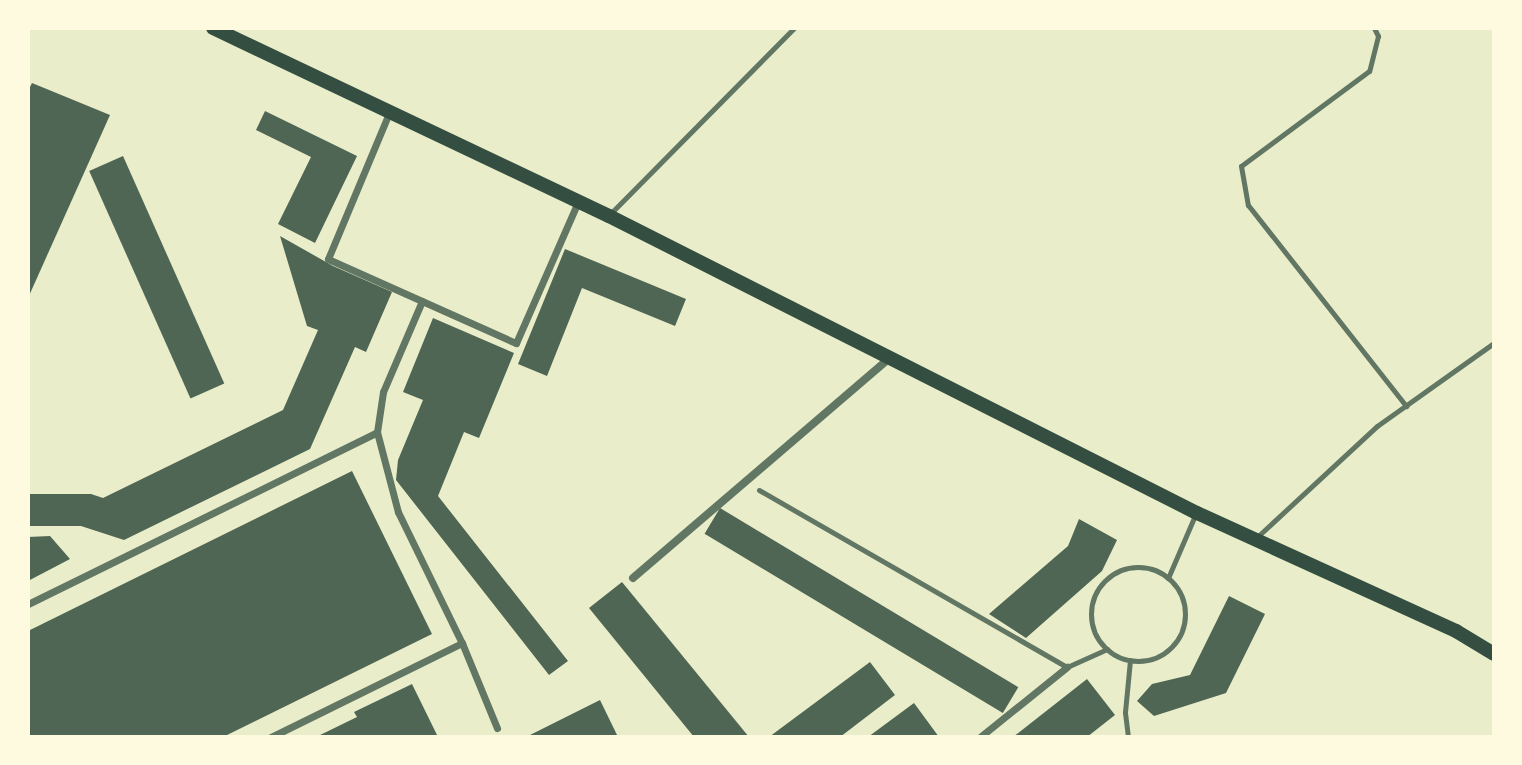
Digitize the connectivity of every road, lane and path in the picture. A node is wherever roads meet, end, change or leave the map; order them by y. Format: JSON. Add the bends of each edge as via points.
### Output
{"nodes":[{"id":1,"x":213,"y":28,"type":"edge"},
{"id":2,"x":794,"y":28,"type":"edge"},
{"id":3,"x":1374,"y":28,"type":"edge"},
{"id":4,"x":390,"y":111,"type":"junction"},
{"id":5,"x":578,"y":202,"type":"junction"},
{"id":6,"x":609,"y":216,"type":"junction"},
{"id":7,"x":422,"y":301,"type":"junction"},
{"id":8,"x":1494,"y":343,"type":"edge"},
{"id":9,"x":890,"y":358,"type":"junction"},
{"id":10,"x":1406,"y":406,"type":"junction"},
{"id":11,"x":377,"y":432,"type":"junction"},
{"id":12,"x":759,"y":490,"type":"dead end"},
{"id":13,"x":1197,"y":513,"type":"junction"},
{"id":14,"x":1256,"y":539,"type":"junction"},
{"id":15,"x":633,"y":578,"type":"dead end"},
{"id":16,"x":1168,"y":578,"type":"junction"},
{"id":17,"x":28,"y":604,"type":"edge"},
{"id":18,"x":462,"y":643,"type":"junction"},
{"id":19,"x":1107,"y":649,"type":"junction"},
{"id":20,"x":1494,"y":654,"type":"edge"},
{"id":21,"x":1130,"y":660,"type":"junction"},
{"id":22,"x":1067,"y":667,"type":"junction"},
{"id":23,"x":497,"y":728,"type":"dead end"},
{"id":24,"x":271,"y":737,"type":"edge"},
{"id":25,"x":980,"y":737,"type":"edge"},
{"id":26,"x":1128,"y":737,"type":"edge"}],
"edges":[{"from":1,"to":4,"type":"main road"},
{"from":2,"to":6,"type":"lane"},
{"from":3,"to":10,"type":"lane","via":[[1378,36],[1369,71],[1241,166],[1248,205]]},
{"from":4,"to":5,"type":"main road"},
{"from":4,"to":7,"type":"street","via":[[328,259]]},
{"from":5,"to":6,"type":"main road"},
{"from":5,"to":7,"type":"street","via":[[516,343]]},
{"from":6,"to":9,"type":"main road"},
{"from":7,"to":11,"type":"street","via":[[383,392]]},
{"from":8,"to":10,"type":"lane"},
{"from":9,"to":13,"type":"main road"},
{"from":9,"to":15,"type":"street"},
{"from":10,"to":14,"type":"lane","via":[[1377,426]]},
{"from":11,"to":17,"type":"street"},
{"from":11,"to":18,"type":"street","via":[[398,512]]},
{"from":12,"to":22,"type":"lane"},
{"from":13,"to":14,"type":"main road"},
{"from":13,"to":16,"type":"lane"},
{"from":14,"to":20,"type":"main road","via":[[1456,631]]},
{"from":16,"to":19,"type":"lane","via":[[1134,567],[1102,583],[1091,617]]},
{"from":16,"to":21,"type":"lane","via":[[1182,598],[1180,634],[1153,658]]},
{"from":18,"to":23,"type":"street"},
{"from":18,"to":24,"type":"street"},
{"from":19,"to":21,"type":"lane"},
{"from":19,"to":22,"type":"lane"},
{"from":21,"to":26,"type":"lane"},
{"from":22,"to":25,"type":"street"}]}
